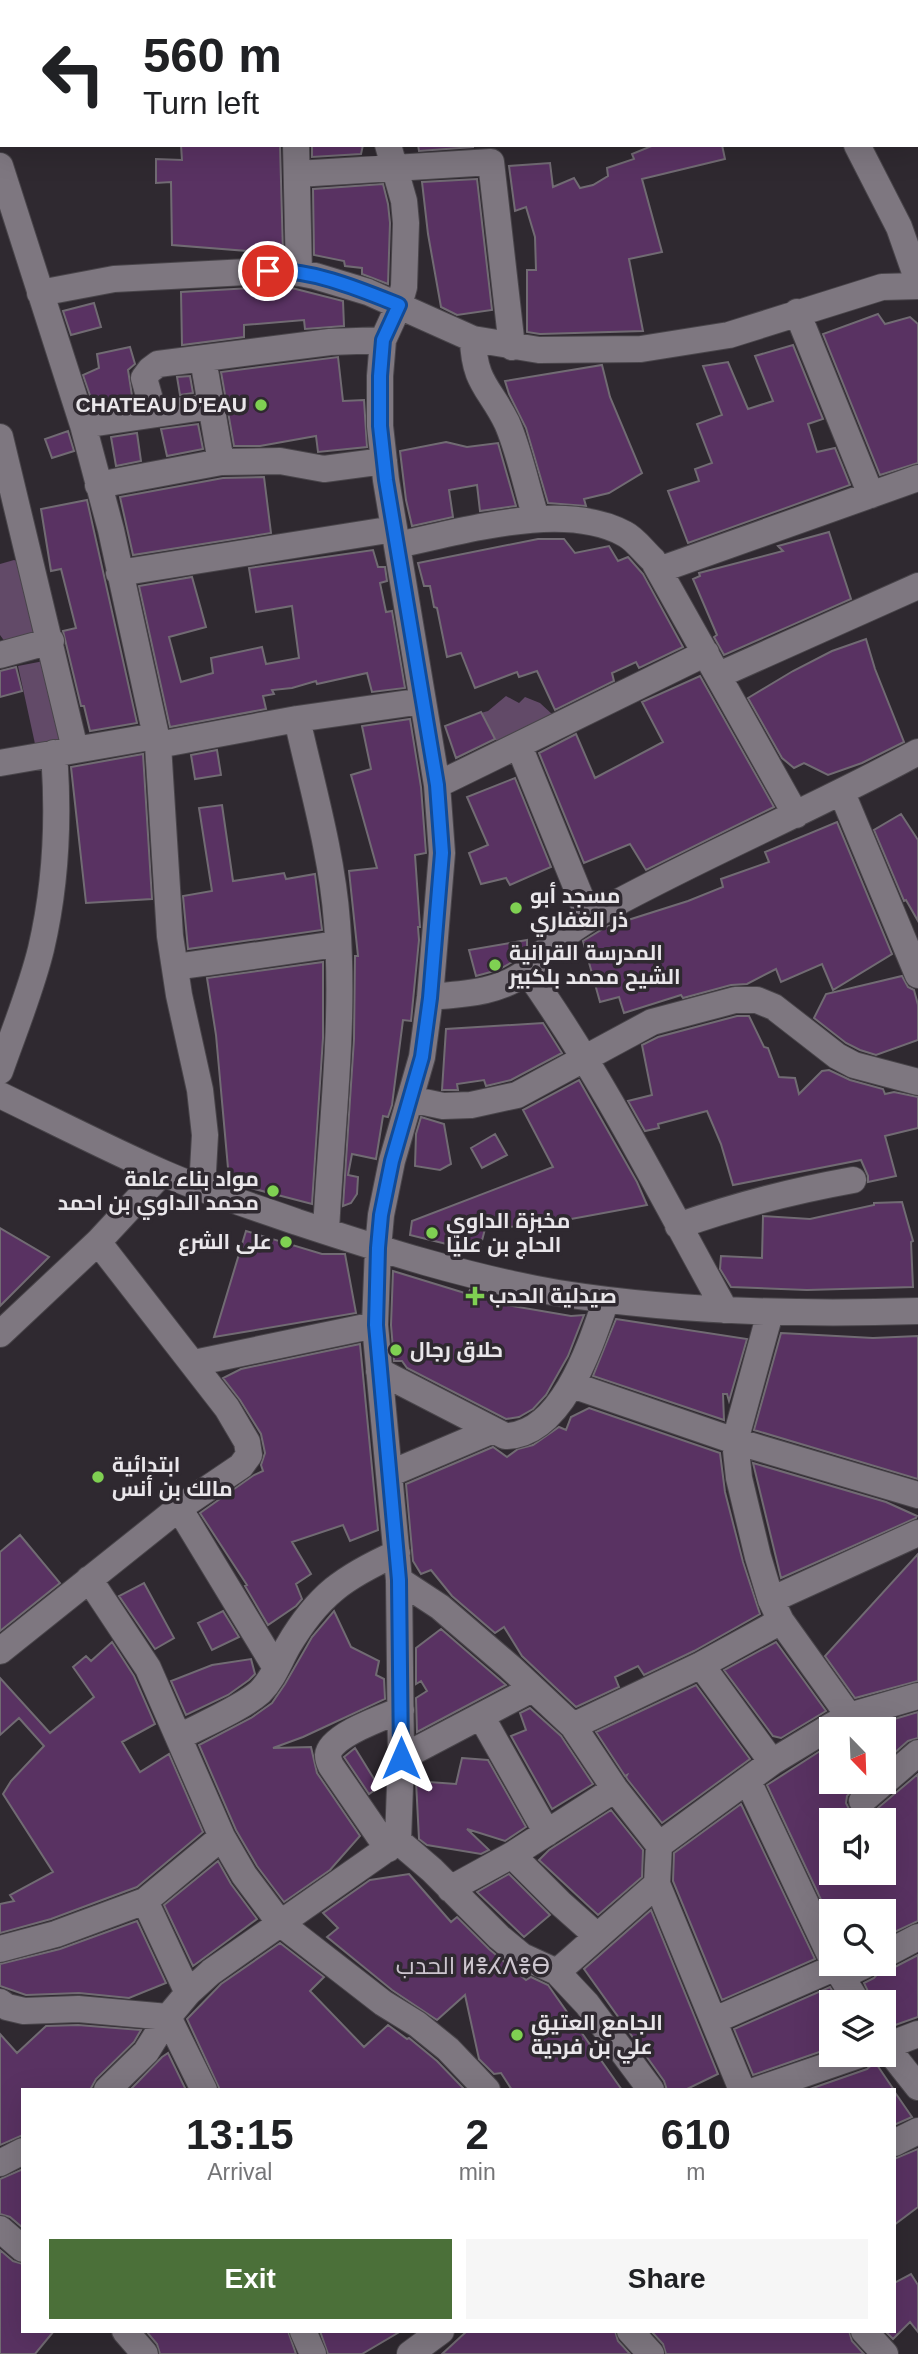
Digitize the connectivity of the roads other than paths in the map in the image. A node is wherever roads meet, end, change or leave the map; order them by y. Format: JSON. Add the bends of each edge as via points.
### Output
{"nodes":[{"id":1,"x":296,"y":147,"type":"edge"},
{"id":2,"x":858,"y":147,"type":"edge"},
{"id":3,"x":491,"y":154,"type":"edge"},
{"id":4,"x":392,"y":157,"type":"edge"},
{"id":5,"x":0,"y":166,"type":"edge"},
{"id":6,"x":297,"y":174,"type":"junction"},
{"id":7,"x":299,"y":273,"type":"junction"},
{"id":8,"x":918,"y":284,"type":"edge"},
{"id":9,"x":40,"y":293,"type":"junction"},
{"id":10,"x":399,"y":305,"type":"junction"},
{"id":11,"x":797,"y":312,"type":"junction"},
{"id":12,"x":473,"y":339,"type":"junction"},
{"id":13,"x":383,"y":340,"type":"junction"},
{"id":14,"x":512,"y":347,"type":"junction"},
{"id":15,"x":203,"y":359,"type":"junction"},
{"id":16,"x":211,"y":406,"type":"junction"},
{"id":17,"x":154,"y":414,"type":"junction"},
{"id":18,"x":83,"y":425,"type":"junction"},
{"id":19,"x":0,"y":437,"type":"edge"},
{"id":20,"x":384,"y":461,"type":"junction"},
{"id":21,"x":221,"y":463,"type":"junction"},
{"id":22,"x":918,"y":478,"type":"edge"},
{"id":23,"x":98,"y":485,"type":"junction"},
{"id":24,"x":871,"y":495,"type":"junction"},
{"id":25,"x":536,"y":518,"type":"junction"},
{"id":26,"x":395,"y":537,"type":"junction"},
{"id":27,"x":659,"y":570,"type":"junction"},
{"id":28,"x":119,"y":573,"type":"junction"},
{"id":29,"x":918,"y":586,"type":"edge"},
{"id":30,"x":51,"y":641,"type":"junction"},
{"id":31,"x":0,"y":655,"type":"edge"},
{"id":32,"x":713,"y":664,"type":"junction"},
{"id":33,"x":423,"y":701,"type":"junction"},
{"id":34,"x":297,"y":719,"type":"junction"},
{"id":35,"x":157,"y":740,"type":"junction"},
{"id":36,"x":519,"y":746,"type":"junction"},
{"id":37,"x":64,"y":751,"type":"junction"},
{"id":38,"x":918,"y":752,"type":"edge"},
{"id":39,"x":0,"y":762,"type":"edge"},
{"id":40,"x":437,"y":785,"type":"junction"},
{"id":41,"x":842,"y":793,"type":"junction"},
{"id":42,"x":796,"y":815,"type":"junction"},
{"id":43,"x":589,"y":919,"type":"junction"},
{"id":44,"x":337,"y":944,"type":"junction"},
{"id":45,"x":175,"y":967,"type":"junction"},
{"id":46,"x":527,"y":971,"type":"junction"},
{"id":47,"x":918,"y":975,"type":"edge"},
{"id":48,"x":430,"y":998,"type":"junction"},
{"id":49,"x":585,"y":1060,"type":"junction"},
{"id":50,"x":0,"y":1071,"type":"edge"},
{"id":51,"x":918,"y":1083,"type":"edge"},
{"id":52,"x":0,"y":1095,"type":"edge"},
{"id":53,"x":410,"y":1099,"type":"junction"},
{"id":54,"x":162,"y":1173,"type":"junction"},
{"id":55,"x":853,"y":1180,"type":"dead end"},
{"id":56,"x":202,"y":1189,"type":"junction"},
{"id":57,"x":678,"y":1226,"type":"junction"},
{"id":58,"x":326,"y":1231,"type":"junction"},
{"id":59,"x":98,"y":1242,"type":"junction"},
{"id":60,"x":378,"y":1248,"type":"junction"},
{"id":61,"x":606,"y":1300,"type":"junction"},
{"id":62,"x":724,"y":1310,"type":"junction"},
{"id":63,"x":918,"y":1311,"type":"edge"},
{"id":64,"x":770,"y":1313,"type":"junction"},
{"id":65,"x":376,"y":1325,"type":"junction"},
{"id":66,"x":0,"y":1334,"type":"edge"},
{"id":67,"x":194,"y":1363,"type":"junction"},
{"id":68,"x":379,"y":1371,"type":"junction"},
{"id":69,"x":572,"y":1385,"type":"junction"},
{"id":70,"x":493,"y":1430,"type":"junction"},
{"id":71,"x":735,"y":1441,"type":"junction"},
{"id":72,"x":389,"y":1474,"type":"junction"},
{"id":73,"x":918,"y":1495,"type":"edge"},
{"id":74,"x":179,"y":1508,"type":"junction"},
{"id":75,"x":915,"y":1540,"type":"edge"},
{"id":76,"x":397,"y":1553,"type":"junction"},
{"id":77,"x":89,"y":1579,"type":"junction"},
{"id":78,"x":399,"y":1580,"type":"junction"},
{"id":79,"x":440,"y":1607,"type":"junction"},
{"id":80,"x":776,"y":1611,"type":"junction"},
{"id":81,"x":400,"y":1623,"type":"junction"},
{"id":82,"x":0,"y":1651,"type":"edge"},
{"id":83,"x":701,"y":1665,"type":"junction"},
{"id":84,"x":276,"y":1668,"type":"junction"},
{"id":85,"x":533,"y":1689,"type":"junction"},
{"id":86,"x":918,"y":1696,"type":"edge"},
{"id":87,"x":401,"y":1710,"type":"junction"},
{"id":88,"x":481,"y":1716,"type":"junction"},
{"id":89,"x":849,"y":1716,"type":"junction"},
{"id":90,"x":573,"y":1726,"type":"junction"},
{"id":91,"x":179,"y":1737,"type":"junction"},
{"id":92,"x":918,"y":1753,"type":"edge"},
{"id":93,"x":401,"y":1758,"type":"junction"},
{"id":94,"x":772,"y":1762,"type":"junction"},
{"id":95,"x":748,"y":1781,"type":"junction"},
{"id":96,"x":615,"y":1788,"type":"junction"},
{"id":97,"x":862,"y":1801,"type":"dead end"},
{"id":98,"x":547,"y":1833,"type":"junction"},
{"id":99,"x":222,"y":1837,"type":"junction"},
{"id":100,"x":393,"y":1845,"type":"junction"},
{"id":101,"x":659,"y":1845,"type":"junction"},
{"id":102,"x":512,"y":1856,"type":"junction"},
{"id":103,"x":657,"y":1884,"type":"junction"},
{"id":104,"x":450,"y":1889,"type":"junction"},
{"id":105,"x":145,"y":1901,"type":"junction"},
{"id":106,"x":280,"y":1923,"type":"junction"},
{"id":107,"x":819,"y":1930,"type":"edge"},
{"id":108,"x":597,"y":1936,"type":"junction"},
{"id":109,"x":918,"y":1937,"type":"edge"},
{"id":110,"x":0,"y":1949,"type":"edge"},
{"id":111,"x":896,"y":1949,"type":"edge"},
{"id":112,"x":556,"y":1972,"type":"junction"},
{"id":113,"x":819,"y":1974,"type":"edge"},
{"id":114,"x":188,"y":1993,"type":"junction"},
{"id":115,"x":2,"y":2007,"type":"edge"},
{"id":116,"x":168,"y":2017,"type":"junction"},
{"id":117,"x":715,"y":2021,"type":"junction"},
{"id":118,"x":918,"y":2034,"type":"edge"},
{"id":119,"x":896,"y":2042,"type":"edge"},
{"id":120,"x":896,"y":2065,"type":"edge"},
{"id":121,"x":824,"y":2067,"type":"edge"},
{"id":122,"x":918,"y":2087,"type":"edge"},
{"id":123,"x":109,"y":2088,"type":"edge"},
{"id":124,"x":203,"y":2088,"type":"edge"},
{"id":125,"x":485,"y":2088,"type":"edge"},
{"id":126,"x":650,"y":2088,"type":"edge"},
{"id":127,"x":741,"y":2088,"type":"edge"},
{"id":128,"x":763,"y":2088,"type":"edge"},
{"id":129,"x":918,"y":2131,"type":"edge"},
{"id":130,"x":896,"y":2142,"type":"edge"},
{"id":131,"x":21,"y":2152,"type":"edge"},
{"id":132,"x":0,"y":2163,"type":"edge"},
{"id":133,"x":0,"y":2229,"type":"edge"},
{"id":134,"x":21,"y":2247,"type":"edge"},
{"id":135,"x":127,"y":2333,"type":"edge"},
{"id":136,"x":304,"y":2333,"type":"edge"},
{"id":137,"x":437,"y":2333,"type":"edge"},
{"id":138,"x":631,"y":2333,"type":"edge"},
{"id":139,"x":866,"y":2333,"type":"edge"},
{"id":140,"x":412,"y":2347,"type":"edge"},
{"id":141,"x":145,"y":2354,"type":"edge"},
{"id":142,"x":313,"y":2354,"type":"edge"},
{"id":143,"x":651,"y":2354,"type":"edge"},
{"id":144,"x":885,"y":2354,"type":"edge"}],
"edges":[{"from":1,"to":6,"type":"street"},
{"from":2,"to":8,"type":"street","via":[[899,227]]},
{"from":3,"to":4,"type":"street"},
{"from":3,"to":14,"type":"street"},
{"from":4,"to":6,"type":"street"},
{"from":4,"to":10,"type":"street","via":[[406,223],[404,288]]},
{"from":5,"to":9,"type":"street"},
{"from":6,"to":7,"type":"street"},
{"from":7,"to":9,"type":"street","via":[[114,279]]},
{"from":7,"to":10,"type":"street"},
{"from":8,"to":11,"type":"street","via":[[882,287]]},
{"from":9,"to":18,"type":"street"},
{"from":10,"to":12,"type":"street"},
{"from":10,"to":13,"type":"street"},
{"from":11,"to":14,"type":"street","via":[[729,335],[641,349],[539,351]]},
{"from":11,"to":24,"type":"street"},
{"from":12,"to":14,"type":"street"},
{"from":12,"to":25,"type":"street","via":[[478,377],[507,425]]},
{"from":13,"to":15,"type":"street","via":[[330,342]]},
{"from":13,"to":20,"type":"street","via":[[380,426]]},
{"from":15,"to":16,"type":"street"},
{"from":15,"to":17,"type":"street","via":[[150,370],[144,378]]},
{"from":16,"to":17,"type":"street"},
{"from":16,"to":21,"type":"street"},
{"from":17,"to":18,"type":"street"},
{"from":18,"to":23,"type":"street"},
{"from":19,"to":30,"type":"street"},
{"from":20,"to":21,"type":"street","via":[[324,470],[270,460]]},
{"from":20,"to":26,"type":"street"},
{"from":21,"to":23,"type":"street"},
{"from":22,"to":24,"type":"street"},
{"from":23,"to":28,"type":"street"},
{"from":24,"to":27,"type":"street"},
{"from":25,"to":26,"type":"street"},
{"from":25,"to":27,"type":"street","via":[[590,522],[626,534]]},
{"from":26,"to":28,"type":"street"},
{"from":26,"to":33,"type":"street"},
{"from":27,"to":32,"type":"street"},
{"from":28,"to":35,"type":"street"},
{"from":29,"to":32,"type":"street"},
{"from":30,"to":31,"type":"street"},
{"from":30,"to":37,"type":"street"},
{"from":32,"to":36,"type":"street"},
{"from":32,"to":42,"type":"street"},
{"from":33,"to":34,"type":"street"},
{"from":33,"to":40,"type":"street"},
{"from":34,"to":35,"type":"street"},
{"from":34,"to":44,"type":"street","via":[[329,861]]},
{"from":35,"to":37,"type":"street"},
{"from":35,"to":45,"type":"street"},
{"from":36,"to":40,"type":"street"},
{"from":36,"to":43,"type":"street"},
{"from":37,"to":39,"type":"street"},
{"from":37,"to":50,"type":"street","via":[[51,897],[41,950]]},
{"from":38,"to":41,"type":"street"},
{"from":40,"to":48,"type":"street","via":[[442,853]]},
{"from":41,"to":42,"type":"street"},
{"from":41,"to":47,"type":"street"},
{"from":42,"to":43,"type":"street"},
{"from":43,"to":46,"type":"street","via":[[568,931]]},
{"from":44,"to":45,"type":"street"},
{"from":44,"to":58,"type":"street","via":[[338,1023]]},
{"from":45,"to":56,"type":"street","via":[[204,1123]]},
{"from":46,"to":48,"type":"street","via":[[487,991]]},
{"from":46,"to":49,"type":"street"},
{"from":48,"to":53,"type":"street","via":[[422,1057]]},
{"from":49,"to":51,"type":"street","via":[[652,1022],[734,1000],[758,1000],[854,1065]]},
{"from":49,"to":53,"type":"street","via":[[517,1094],[471,1105],[443,1106]]},
{"from":49,"to":57,"type":"street"},
{"from":52,"to":54,"type":"street"},
{"from":53,"to":60,"type":"street","via":[[392,1161]]},
{"from":54,"to":56,"type":"street"},
{"from":54,"to":59,"type":"street"},
{"from":55,"to":57,"type":"street","via":[[735,1206]]},
{"from":56,"to":58,"type":"street"},
{"from":57,"to":62,"type":"street"},
{"from":58,"to":60,"type":"street"},
{"from":59,"to":66,"type":"street"},
{"from":59,"to":67,"type":"street"},
{"from":60,"to":61,"type":"street","via":[[478,1275]]},
{"from":60,"to":65,"type":"street"},
{"from":61,"to":62,"type":"street"},
{"from":61,"to":69,"type":"street"},
{"from":62,"to":64,"type":"street"},
{"from":63,"to":64,"type":"street"},
{"from":64,"to":71,"type":"street"},
{"from":65,"to":67,"type":"street"},
{"from":65,"to":68,"type":"street"},
{"from":67,"to":74,"type":"street","via":[[227,1408],[247,1442],[249,1455],[241,1466]]},
{"from":68,"to":70,"type":"street"},
{"from":68,"to":72,"type":"street"},
{"from":69,"to":70,"type":"street","via":[[530,1431],[505,1436]]},
{"from":69,"to":71,"type":"street"},
{"from":70,"to":72,"type":"street"},
{"from":71,"to":73,"type":"street"},
{"from":71,"to":80,"type":"street","via":[[746,1513]]},
{"from":72,"to":76,"type":"street"},
{"from":74,"to":77,"type":"street"},
{"from":74,"to":84,"type":"street"},
{"from":75,"to":80,"type":"street"},
{"from":76,"to":78,"type":"street"},
{"from":76,"to":84,"type":"street","via":[[363,1569],[314,1606]]},
{"from":77,"to":82,"type":"street"},
{"from":77,"to":91,"type":"street","via":[[148,1668]]},
{"from":78,"to":79,"type":"street"},
{"from":78,"to":81,"type":"street"},
{"from":79,"to":81,"type":"street"},
{"from":79,"to":85,"type":"street"},
{"from":80,"to":83,"type":"street"},
{"from":80,"to":89,"type":"street"},
{"from":81,"to":87,"type":"street"},
{"from":83,"to":90,"type":"street"},
{"from":83,"to":94,"type":"street"},
{"from":84,"to":91,"type":"street","via":[[257,1694]]},
{"from":85,"to":88,"type":"street"},
{"from":85,"to":90,"type":"street"},
{"from":86,"to":89,"type":"street"},
{"from":87,"to":93,"type":"street"},
{"from":87,"to":100,"type":"street","via":[[345,1735],[328,1756]]},
{"from":88,"to":93,"type":"street"},
{"from":88,"to":98,"type":"street"},
{"from":89,"to":94,"type":"street"},
{"from":90,"to":96,"type":"street"},
{"from":91,"to":99,"type":"street"},
{"from":92,"to":97,"type":"street"},
{"from":93,"to":100,"type":"street"},
{"from":94,"to":95,"type":"street"},
{"from":95,"to":101,"type":"street"},
{"from":95,"to":107,"type":"street"},
{"from":96,"to":98,"type":"street"},
{"from":96,"to":101,"type":"street"},
{"from":98,"to":102,"type":"street"},
{"from":99,"to":105,"type":"street"},
{"from":99,"to":106,"type":"street"},
{"from":100,"to":104,"type":"street"},
{"from":100,"to":106,"type":"street"},
{"from":101,"to":103,"type":"street"},
{"from":102,"to":104,"type":"street"},
{"from":102,"to":108,"type":"street"},
{"from":103,"to":108,"type":"street"},
{"from":103,"to":117,"type":"street"},
{"from":104,"to":112,"type":"street","via":[[522,1956]]},
{"from":105,"to":110,"type":"street","via":[[57,1934]]},
{"from":105,"to":114,"type":"street"},
{"from":106,"to":114,"type":"street"},
{"from":106,"to":125,"type":"street","via":[[417,2024]]},
{"from":108,"to":112,"type":"street"},
{"from":109,"to":111,"type":"street"},
{"from":112,"to":126,"type":"street","via":[[595,2014]]},
{"from":113,"to":117,"type":"street"},
{"from":114,"to":116,"type":"street"},
{"from":115,"to":116,"type":"street"},
{"from":116,"to":123,"type":"street","via":[[146,2052]]},
{"from":116,"to":124,"type":"street"},
{"from":117,"to":127,"type":"street"},
{"from":118,"to":119,"type":"street"},
{"from":120,"to":122,"type":"street"},
{"from":121,"to":128,"type":"street"},
{"from":129,"to":130,"type":"street"},
{"from":131,"to":132,"type":"street"},
{"from":133,"to":134,"type":"street"},
{"from":135,"to":141,"type":"street"},
{"from":136,"to":142,"type":"street"},
{"from":137,"to":140,"type":"street"},
{"from":138,"to":143,"type":"street"},
{"from":139,"to":144,"type":"street"}]}
